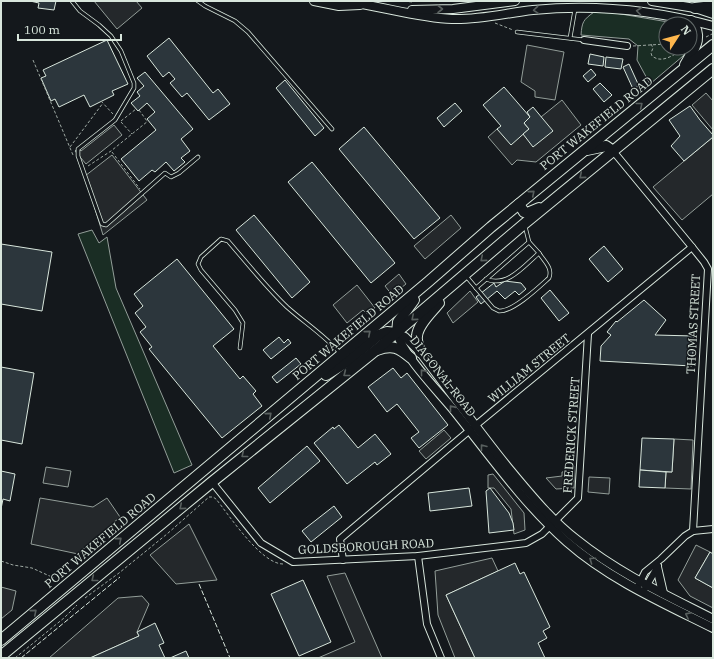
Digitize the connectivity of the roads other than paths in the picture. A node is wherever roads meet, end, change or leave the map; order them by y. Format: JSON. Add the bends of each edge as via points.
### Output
{"nodes":[{"id":1,"x":72,"y":1,"type":"edge"},
{"id":2,"x":198,"y":1,"type":"edge"},
{"id":3,"x":314,"y":1,"type":"edge"},
{"id":4,"x":353,"y":1,"type":"edge"},
{"id":5,"x":515,"y":1,"type":"edge"},
{"id":6,"x":652,"y":1,"type":"edge"},
{"id":7,"x":362,"y":4,"type":"junction"},
{"id":8,"x":577,"y":4,"type":"edge"},
{"id":9,"x":713,"y":6,"type":"edge"},
{"id":10,"x":695,"y":8,"type":"junction"},
{"id":11,"x":401,"y":11,"type":"junction"},
{"id":12,"x":713,"y":14,"type":"edge"},
{"id":13,"x":670,"y":16,"type":"edge"},
{"id":14,"x":698,"y":24,"type":"edge"},
{"id":15,"x":713,"y":30,"type":"edge"},
{"id":16,"x":517,"y":32,"type":"road end"},
{"id":17,"x":570,"y":38,"type":"junction"},
{"id":18,"x":584,"y":40,"type":"joint"},
{"id":19,"x":713,"y":45,"type":"edge"},
{"id":20,"x":627,"y":46,"type":"road end"},
{"id":21,"x":690,"y":56,"type":"edge"},
{"id":22,"x":713,"y":69,"type":"edge"},
{"id":23,"x":682,"y":70,"type":"junction"},
{"id":24,"x":332,"y":129,"type":"dead end"},
{"id":25,"x":583,"y":151,"type":"junction"},
{"id":26,"x":612,"y":151,"type":"junction"},
{"id":27,"x":198,"y":157,"type":"dead end"},
{"id":28,"x":519,"y":204,"type":"junction"},
{"id":29,"x":548,"y":204,"type":"junction"},
{"id":30,"x":524,"y":224,"type":"junction"},
{"id":31,"x":529,"y":242,"type":"junction"},
{"id":32,"x":692,"y":247,"type":"junction"},
{"id":33,"x":539,"y":253,"type":"junction"},
{"id":34,"x":464,"y":275,"type":"junction"},
{"id":35,"x":486,"y":279,"type":"junction"},
{"id":36,"x":428,"y":282,"type":"junction"},
{"id":37,"x":476,"y":288,"type":"junction"},
{"id":38,"x":397,"y":333,"type":"junction"},
{"id":39,"x":588,"y":334,"type":"junction"},
{"id":40,"x":240,"y":348,"type":"dead end"},
{"id":41,"x":376,"y":350,"type":"junction"},
{"id":42,"x":420,"y":352,"type":"junction"},
{"id":43,"x":342,"y":355,"type":"junction"},
{"id":44,"x":411,"y":358,"type":"junction"},
{"id":45,"x":295,"y":394,"type":"junction"},
{"id":46,"x":472,"y":428,"type":"junction"},
{"id":47,"x":212,"y":482,"type":"junction"},
{"id":48,"x":552,"y":523,"type":"junction"},
{"id":49,"x":713,"y":528,"type":"edge"},
{"id":50,"x":693,"y":531,"type":"junction"},
{"id":51,"x":124,"y":554,"type":"junction"},
{"id":52,"x":418,"y":556,"type":"junction"},
{"id":53,"x":661,"y":559,"type":"junction"},
{"id":54,"x":343,"y":560,"type":"junction"},
{"id":55,"x":89,"y":565,"type":"junction"},
{"id":56,"x":657,"y":567,"type":"junction"},
{"id":57,"x":642,"y":587,"type":"junction"},
{"id":58,"x":663,"y":594,"type":"junction"},
{"id":59,"x":713,"y":619,"type":"edge"},
{"id":60,"x":713,"y":628,"type":"edge"},
{"id":61,"x":2,"y":639,"type":"edge"},
{"id":62,"x":1,"y":656,"type":"edge"},
{"id":63,"x":441,"y":658,"type":"edge"}],
"edges":[{"from":1,"to":27,"type":"lane","via":[[80,11],[111,36],[121,51],[134,83],[134,88],[116,120],[78,149],[78,156],[102,224],[106,225],[165,172],[171,177]]},
{"from":2,"to":24,"type":"lane","via":[[235,21],[248,32]]},
{"from":3,"to":7,"type":"street","via":[[339,6]]},
{"from":4,"to":7,"type":"street"},
{"from":11,"to":5,"type":"street","one_way":true,"via":[[453,9]]},
{"from":6,"to":10,"type":"street"},
{"from":7,"to":11,"type":"street"},
{"from":8,"to":11,"type":"street","one_way":true,"via":[[485,18],[453,19]]},
{"from":13,"to":8,"type":"street","one_way":true},
{"from":8,"to":17,"type":"lane"},
{"from":9,"to":10,"type":"highway"},
{"from":10,"to":12,"type":"street"},
{"from":14,"to":15,"type":"street"},
{"from":16,"to":17,"type":"lane"},
{"from":17,"to":18,"type":"lane"},
{"from":18,"to":20,"type":"street"},
{"from":19,"to":23,"type":"highway","name":"PORT WAKEFIELD ROAD"},
{"from":21,"to":23,"type":"highway"},
{"from":22,"to":26,"type":"highway"},
{"from":25,"to":23,"type":"highway","name":"PORT WAKEFIELD ROAD","one_way":true},
{"from":25,"to":26,"type":"highway","via":[[606,146]]},
{"from":28,"to":25,"type":"highway","name":"PORT WAKEFIELD ROAD","one_way":true},
{"from":26,"to":29,"type":"highway","one_way":true},
{"from":26,"to":32,"type":"street","name":"THOMAS STREET"},
{"from":28,"to":29,"type":"highway","via":[[527,213]]},
{"from":28,"to":36,"type":"highway","name":"PORT WAKEFIELD ROAD"},
{"from":29,"to":30,"type":"highway"},
{"from":30,"to":31,"type":"lane"},
{"from":30,"to":34,"type":"highway","one_way":true},
{"from":31,"to":33,"type":"lane"},
{"from":31,"to":35,"type":"lane"},
{"from":32,"to":39,"type":"street","name":"WILLIAM STREET"},
{"from":32,"to":50,"type":"street","name":"THOMAS STREET","via":[[708,269]]},
{"from":33,"to":35,"type":"lane","via":[[509,278],[498,281]]},
{"from":33,"to":37,"type":"lane","via":[[548,266],[550,276],[515,306],[499,311],[493,308]]},
{"from":34,"to":37,"type":"lane"},
{"from":34,"to":38,"type":"highway","one_way":true},
{"from":34,"to":42,"type":"highway","via":[[422,325],[417,336]]},
{"from":35,"to":37,"type":"lane"},
{"from":36,"to":38,"type":"highway","via":[[398,322]]},
{"from":43,"to":36,"type":"highway","name":"PORT WAKEFIELD ROAD","one_way":true},
{"from":38,"to":41,"type":"highway"},
{"from":38,"to":42,"type":"street","name":"DIAGONAL ROAD","via":[[403,335]]},
{"from":38,"to":44,"type":"street","name":"DIAGONAL ROAD","via":[[398,339]]},
{"from":38,"to":45,"type":"highway","via":[[387,332],[379,335],[348,360]]},
{"from":39,"to":46,"type":"street","name":"WILLIAM STREET"},
{"from":39,"to":48,"type":"street","name":"FREDERICK STREET","via":[[578,498]]},
{"from":40,"to":43,"type":"lane","via":[[243,323],[198,264],[201,257],[221,239],[228,241],[288,307]]},
{"from":41,"to":44,"type":"highway","via":[[386,347],[397,348]]},
{"from":41,"to":47,"type":"highway","one_way":true},
{"from":42,"to":46,"type":"street","name":"DIAGONAL ROAD"},
{"from":43,"to":45,"type":"highway","name":"PORT WAKEFIELD ROAD"},
{"from":46,"to":44,"type":"street","name":"DIAGONAL ROAD","one_way":true},
{"from":55,"to":45,"type":"highway","name":"PORT WAKEFIELD ROAD","one_way":true},
{"from":46,"to":48,"type":"street","name":"DIAGONAL ROAD","via":[[523,485]]},
{"from":46,"to":54,"type":"street","name":"WILLIAM STREET","via":[[340,539]]},
{"from":47,"to":51,"type":"highway","one_way":true},
{"from":47,"to":54,"type":"street","name":"GOLDSBOROUGH ROAD","via":[[261,543],[293,562]]},
{"from":48,"to":52,"type":"street","name":"GOLDSBOROUGH ROAD","via":[[542,534],[526,543]]},
{"from":48,"to":57,"type":"street","name":"DIAGONAL ROAD","via":[[567,542],[582,553],[619,579]]},
{"from":49,"to":50,"type":"street"},
{"from":50,"to":53,"type":"street"},
{"from":51,"to":55,"type":"highway","via":[[120,552]]},
{"from":51,"to":62,"type":"highway","one_way":true},
{"from":52,"to":54,"type":"street","name":"GOLDSBOROUGH ROAD"},
{"from":52,"to":63,"type":"street","via":[[427,624]]},
{"from":53,"to":56,"type":"street"},
{"from":53,"to":57,"type":"street","via":[[645,572]]},
{"from":61,"to":55,"type":"highway","name":"PORT WAKEFIELD ROAD","one_way":true},
{"from":56,"to":57,"type":"street"},
{"from":56,"to":58,"type":"street"},
{"from":57,"to":58,"type":"street","name":"DIAGONAL ROAD"},
{"from":60,"to":57,"type":"street","name":"DIAGONAL ROAD","one_way":true},
{"from":58,"to":59,"type":"street","name":"DIAGONAL ROAD"}]}
